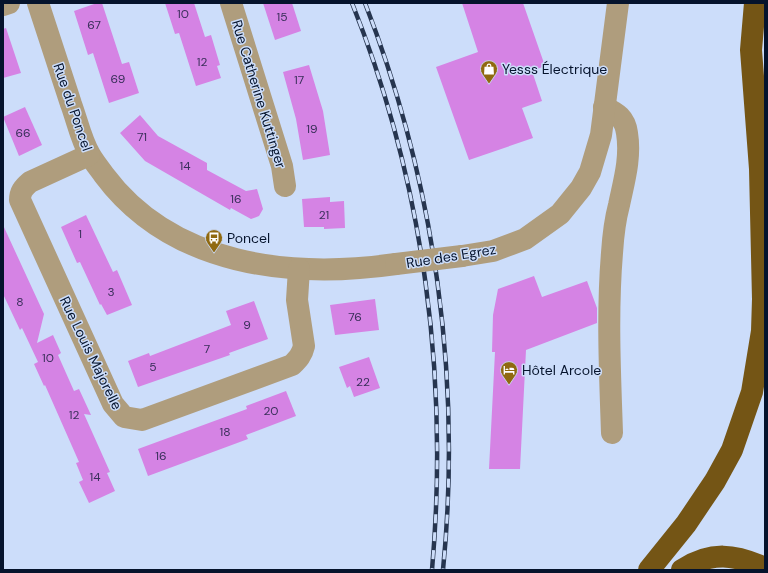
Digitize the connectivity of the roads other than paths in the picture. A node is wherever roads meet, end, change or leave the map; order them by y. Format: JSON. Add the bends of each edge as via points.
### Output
{"nodes":[{"id":1,"x":10,"y":3,"type":"edge"},
{"id":2,"x":38,"y":3,"type":"edge"},
{"id":3,"x":230,"y":3,"type":"edge"},
{"id":4,"x":618,"y":3,"type":"edge"},
{"id":5,"x":755,"y":3,"type":"edge"},
{"id":6,"x":764,"y":3,"type":"edge"},
{"id":7,"x":3,"y":5,"type":"edge"},
{"id":8,"x":765,"y":15,"type":"edge"},
{"id":9,"x":604,"y":107,"type":"junction"},
{"id":10,"x":89,"y":155,"type":"junction"},
{"id":11,"x":286,"y":186,"type":"dead end"},
{"id":12,"x":396,"y":264,"type":"joint"},
{"id":13,"x":299,"y":270,"type":"junction"},
{"id":14,"x":612,"y":433,"type":"dead end"},
{"id":15,"x":765,"y":568,"type":"edge"},
{"id":16,"x":649,"y":570,"type":"edge"},
{"id":17,"x":682,"y":570,"type":"edge"}],
"edges":[{"from":1,"to":7,"type":"street"},
{"from":2,"to":10,"type":"street","name":"Rue du Poncel"},
{"from":3,"to":11,"type":"street","name":"Rue Catherine Kuttinger","via":[[282,166]]},
{"from":4,"to":9,"type":"street","name":"Rue des Egrez"},
{"from":5,"to":16,"type":"highway","via":[[751,50],[760,169],[763,299],[762,331],[752,392],[732,450],[715,481],[686,524]]},
{"from":6,"to":8,"type":"highway"},
{"from":9,"to":12,"type":"street","name":"Rue des Egrez","bridge":true,"via":[[601,135],[590,172],[574,198],[560,214],[525,239],[493,252]]},
{"from":9,"to":14,"type":"street","via":[[615,112],[624,122],[627,148],[627,170],[618,206],[612,253],[609,338]]},
{"from":10,"to":13,"type":"street","name":"Rue du Poncel","via":[[133,208],[165,231],[214,253]]},
{"from":10,"to":13,"type":"street","name":"Rue Louis Majorelle","via":[[30,182],[22,191],[20,200],[113,404],[124,417],[142,420],[292,365],[303,354],[304,346],[296,300]]},
{"from":12,"to":13,"type":"street","name":"Rue du Poncel","via":[[362,269]]},
{"from":15,"to":17,"type":"highway","via":[[748,560],[728,556],[711,557]]}]}
